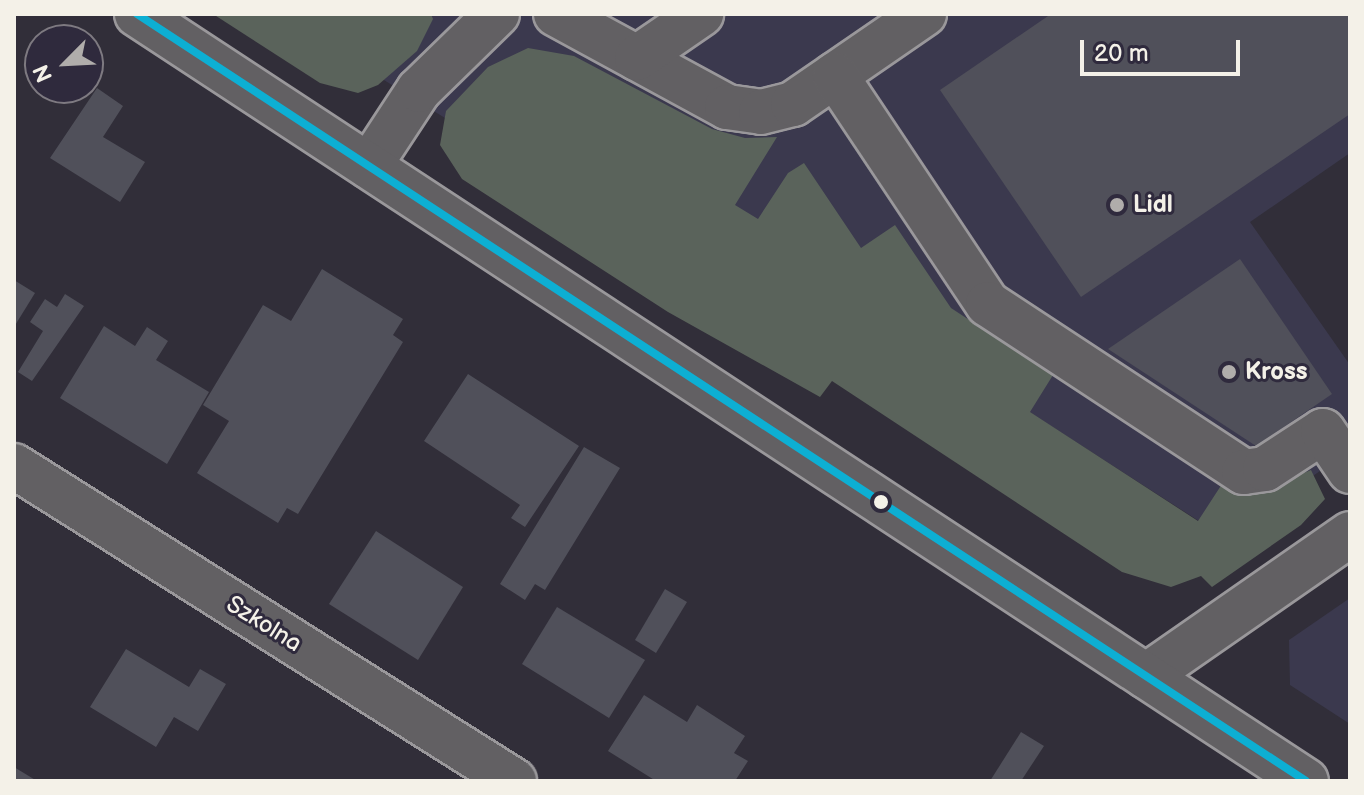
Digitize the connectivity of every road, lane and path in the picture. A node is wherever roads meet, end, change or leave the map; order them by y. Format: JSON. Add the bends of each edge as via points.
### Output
{"nodes":[{"id":1,"x":137,"y":14,"type":"edge"},
{"id":2,"x":556,"y":14,"type":"edge"},
{"id":3,"x":701,"y":14,"type":"edge"},
{"id":4,"x":924,"y":14,"type":"edge"},
{"id":5,"x":490,"y":16,"type":"edge"},
{"id":6,"x":637,"y":58,"type":"junction"},
{"id":7,"x":835,"y":75,"type":"junction"},
{"id":8,"x":369,"y":166,"type":"junction"},
{"id":9,"x":14,"y":466,"type":"edge"},
{"id":10,"x":1350,"y":471,"type":"edge"},
{"id":11,"x":1350,"y":534,"type":"edge"},
{"id":12,"x":1146,"y":676,"type":"junction"},
{"id":13,"x":514,"y":781,"type":"edge"},
{"id":14,"x":1306,"y":781,"type":"edge"}],
"edges":[{"from":1,"to":8,"type":"main road"},
{"from":2,"to":6,"type":"main road"},
{"from":3,"to":6,"type":"main road"},
{"from":4,"to":7,"type":"main road"},
{"from":5,"to":8,"type":"main road","via":[[419,90]]},
{"from":6,"to":7,"type":"main road","via":[[727,107],[761,112],[793,104]]},
{"from":7,"to":10,"type":"main road","via":[[988,304],[1244,472],[1265,469],[1323,431]]},
{"from":8,"to":12,"type":"main road"},
{"from":9,"to":13,"type":"main road","name":"Szkolna"},
{"from":11,"to":12,"type":"main road"},
{"from":12,"to":14,"type":"main road"}]}
